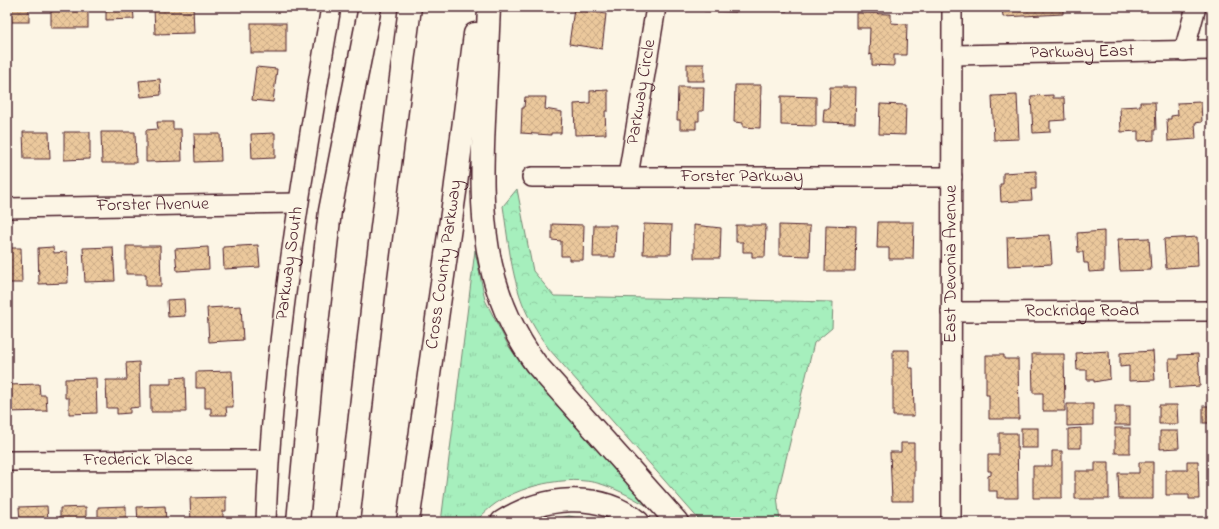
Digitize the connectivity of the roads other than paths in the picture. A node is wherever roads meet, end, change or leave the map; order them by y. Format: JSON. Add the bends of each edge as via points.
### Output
{"nodes":[{"id":1,"x":331,"y":7,"type":"edge"},
{"id":2,"x":370,"y":7,"type":"edge"},
{"id":3,"x":410,"y":7,"type":"edge"},
{"id":4,"x":478,"y":7,"type":"edge"},
{"id":5,"x":488,"y":7,"type":"edge"},
{"id":6,"x":656,"y":7,"type":"edge"},
{"id":7,"x":952,"y":7,"type":"edge"},
{"id":8,"x":1196,"y":7,"type":"edge"},
{"id":9,"x":1184,"y":50,"type":"junction"},
{"id":10,"x":1212,"y":50,"type":"edge"},
{"id":11,"x":952,"y":55,"type":"junction"},
{"id":12,"x":628,"y":176,"type":"junction"},
{"id":13,"x":532,"y":177,"type":"dead end"},
{"id":14,"x":952,"y":177,"type":"junction"},
{"id":15,"x":298,"y":203,"type":"junction"},
{"id":16,"x":7,"y":208,"type":"edge"},
{"id":17,"x":1212,"y":311,"type":"edge"},
{"id":18,"x":951,"y":312,"type":"junction"},
{"id":19,"x":268,"y":460,"type":"junction"},
{"id":20,"x":7,"y":461,"type":"edge"},
{"id":21,"x":266,"y":522,"type":"edge"},
{"id":22,"x":298,"y":522,"type":"edge"},
{"id":23,"x":348,"y":522,"type":"edge"},
{"id":24,"x":408,"y":522,"type":"edge"},
{"id":25,"x":502,"y":522,"type":"edge"},
{"id":26,"x":638,"y":522,"type":"edge"},
{"id":27,"x":677,"y":522,"type":"edge"},
{"id":28,"x":951,"y":522,"type":"edge"}],
"edges":[{"from":1,"to":15,"type":"street","name":"Parkway South"},
{"from":2,"to":22,"type":"highway","via":[[330,211]]},
{"from":3,"to":23,"type":"highway"},
{"from":4,"to":24,"type":"highway","name":"Cross County Parkway","via":[[456,185]]},
{"from":5,"to":27,"type":"highway","via":[[482,189],[489,252],[500,301],[516,335],[536,364]]},
{"from":6,"to":12,"type":"street","name":"Parkway Circle"},
{"from":7,"to":11,"type":"street","name":"East Devonia Avenue"},
{"from":8,"to":9,"type":"street"},
{"from":9,"to":10,"type":"street","name":"Parkway East"},
{"from":9,"to":11,"type":"street","name":"Parkway East"},
{"from":11,"to":14,"type":"street","name":"East Devonia Avenue"},
{"from":12,"to":13,"type":"street","name":"Forster Parkway"},
{"from":12,"to":14,"type":"street","name":"Forster Parkway"},
{"from":14,"to":18,"type":"street","name":"East Devonia Avenue"},
{"from":15,"to":16,"type":"street","name":"Forster Avenue"},
{"from":15,"to":19,"type":"street","name":"Parkway South","via":[[281,327]]},
{"from":17,"to":18,"type":"street","name":"Rockridge Road"},
{"from":18,"to":28,"type":"street","name":"East Devonia Avenue"},
{"from":19,"to":20,"type":"street","name":"Frederick Place"},
{"from":19,"to":21,"type":"street","name":"Parkway South"},
{"from":25,"to":26,"type":"highway","via":[[536,505],[567,500],[603,504]]}]}
